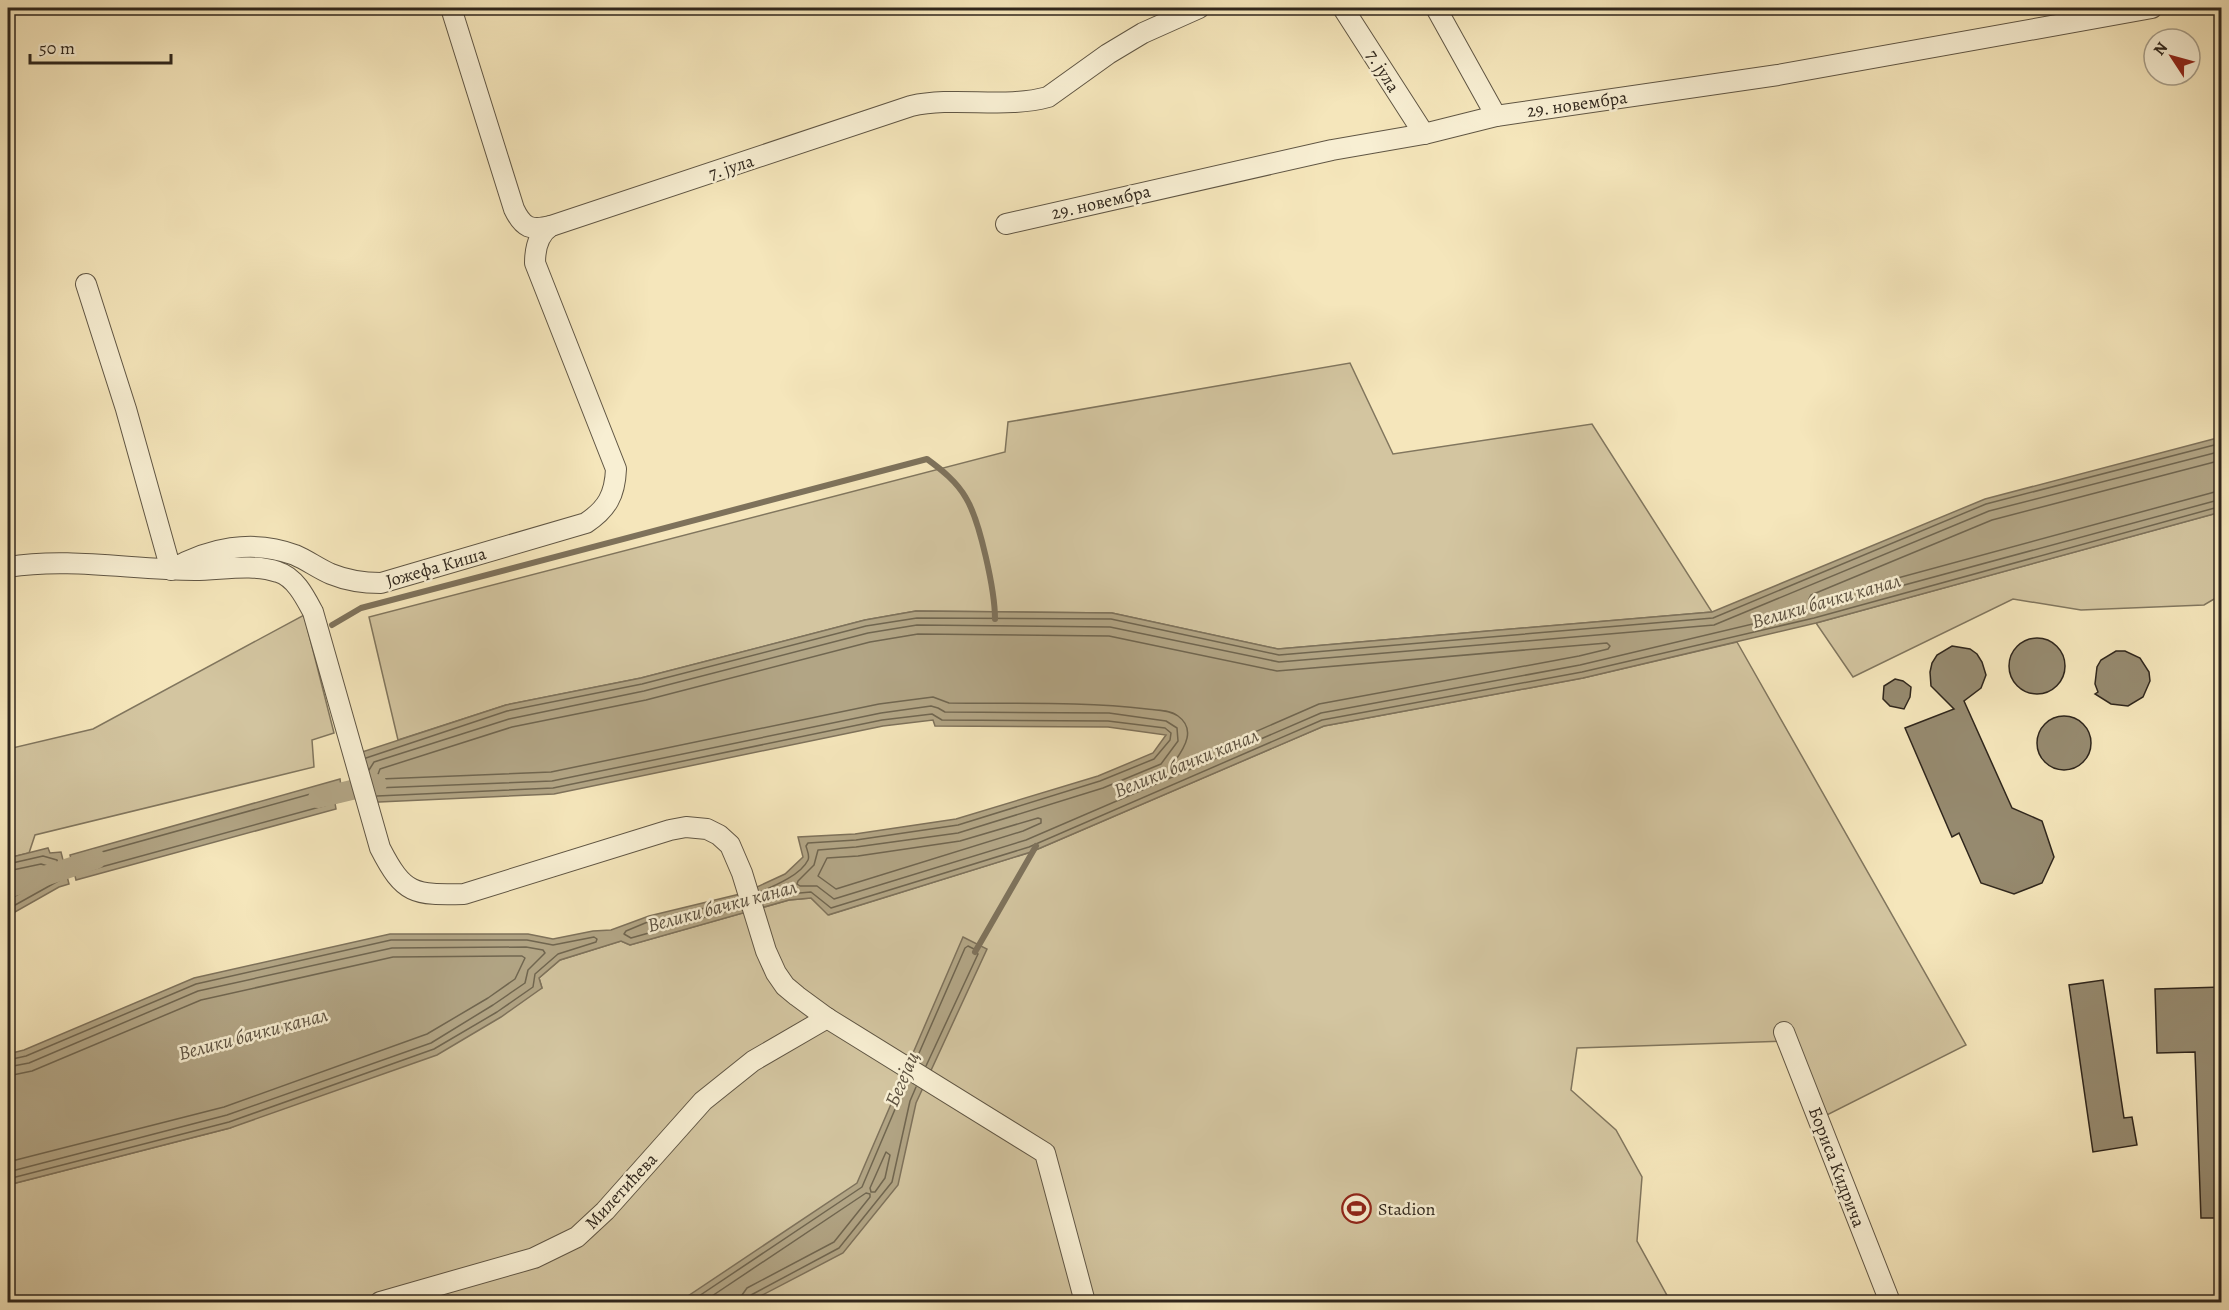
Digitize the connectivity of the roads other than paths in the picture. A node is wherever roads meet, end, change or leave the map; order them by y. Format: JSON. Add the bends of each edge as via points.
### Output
{"nodes":[{"id":1,"x":451,"y":8,"type":"edge"},
{"id":2,"x":1199,"y":8,"type":"edge"},
{"id":3,"x":1343,"y":8,"type":"edge"},
{"id":4,"x":1436,"y":8,"type":"edge"},
{"id":5,"x":2152,"y":8,"type":"edge"},
{"id":6,"x":1496,"y":116,"type":"junction"},
{"id":7,"x":1424,"y":134,"type":"junction"},
{"id":8,"x":1006,"y":224,"type":"dead end"},
{"id":9,"x":551,"y":226,"type":"junction"},
{"id":10,"x":86,"y":284,"type":"dead end"},
{"id":11,"x":8,"y":567,"type":"edge"},
{"id":12,"x":171,"y":570,"type":"junction"},
{"id":13,"x":827,"y":1018,"type":"junction"},
{"id":14,"x":1784,"y":1032,"type":"dead end"},
{"id":15,"x":380,"y":1302,"type":"edge"},
{"id":16,"x":1085,"y":1302,"type":"edge"},
{"id":17,"x":1890,"y":1302,"type":"edge"}],
"edges":[{"from":1,"to":9,"type":"street","via":[[519,220],[536,230]]},
{"from":2,"to":9,"type":"street","name":"7. јула","via":[[1143,33],[1048,97],[911,106]]},
{"from":3,"to":7,"type":"street","name":"7. јула"},
{"from":4,"to":6,"type":"street"},
{"from":5,"to":6,"type":"street","name":"29. новембра","via":[[1778,75]]},
{"from":6,"to":7,"type":"street","name":"29. новембра"},
{"from":7,"to":8,"type":"street","name":"29. новембра","via":[[1332,150]]},
{"from":9,"to":12,"type":"street","name":"Јожефа Киша","via":[[538,241],[535,263],[616,469],[612,496],[599,515],[586,523],[381,583],[345,579],[297,555],[261,548],[204,553]]},
{"from":10,"to":12,"type":"street"},
{"from":11,"to":12,"type":"street","via":[[66,564]]},
{"from":12,"to":13,"type":"street","via":[[265,569],[287,576],[306,598],[346,722],[380,848],[392,872],[412,890],[429,895],[464,894],[670,830],[706,829],[725,839],[734,850],[776,973],[785,986]]},
{"from":13,"to":15,"type":"street","name":"Милетићева","via":[[753,1060],[703,1101],[577,1237],[534,1258]]},
{"from":13,"to":16,"type":"street","via":[[1045,1153]]},
{"from":14,"to":17,"type":"street","name":"Бориса Кидрича"}]}
